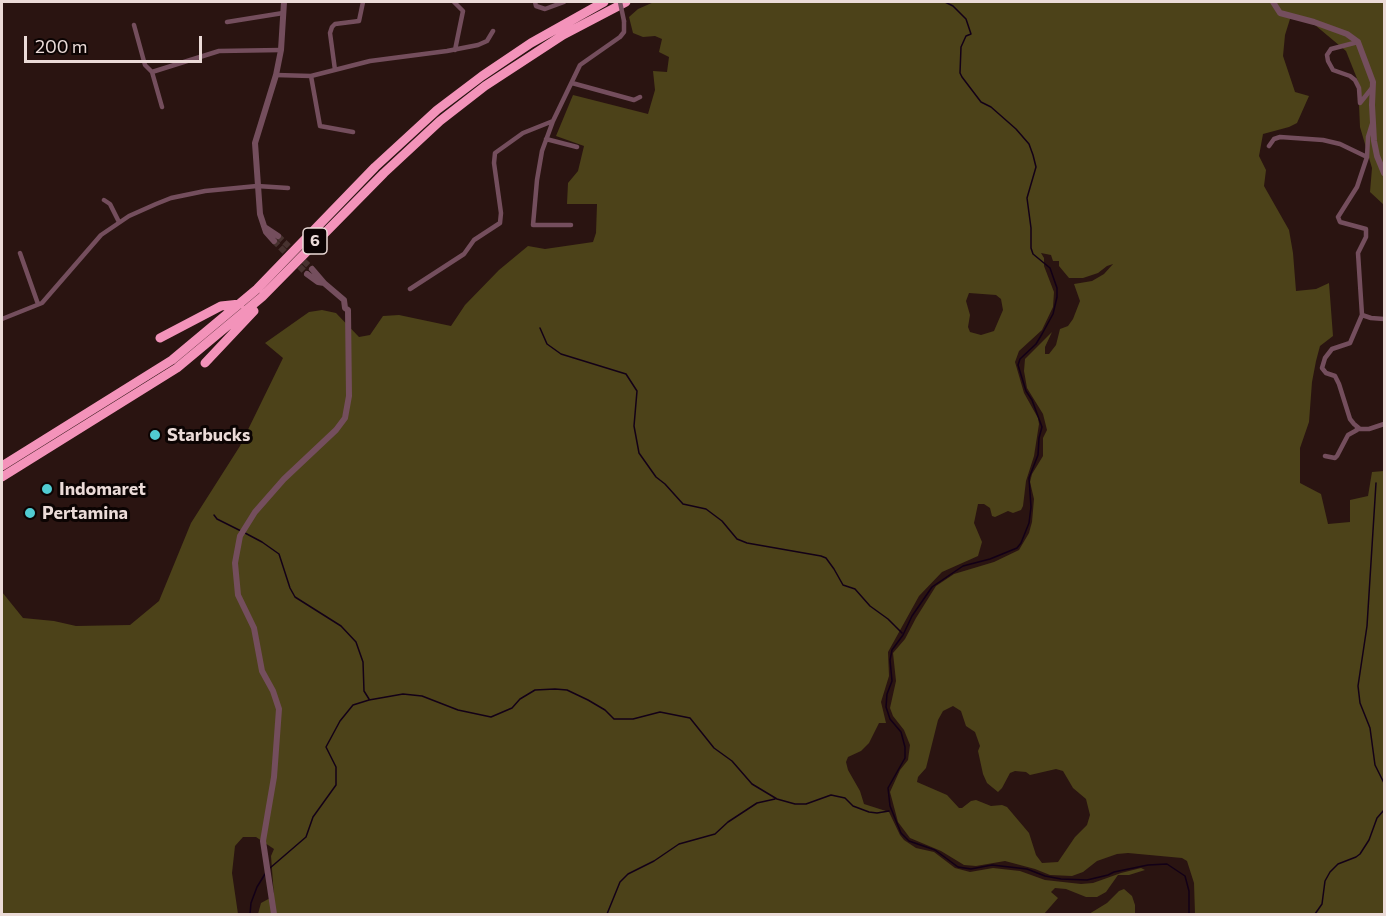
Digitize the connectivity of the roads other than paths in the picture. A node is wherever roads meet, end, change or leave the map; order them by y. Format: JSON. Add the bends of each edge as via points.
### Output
{"nodes":[{"id":1,"x":284,"y":2,"type":"edge"},
{"id":2,"x":363,"y":2,"type":"edge"},
{"id":3,"x":454,"y":2,"type":"edge"},
{"id":4,"x":535,"y":2,"type":"edge"},
{"id":5,"x":564,"y":2,"type":"edge"},
{"id":6,"x":604,"y":2,"type":"edge"},
{"id":7,"x":620,"y":2,"type":"edge"},
{"id":8,"x":626,"y":2,"type":"edge"},
{"id":9,"x":1273,"y":2,"type":"edge"},
{"id":10,"x":283,"y":14,"type":"junction"},
{"id":11,"x":227,"y":22,"type":"dead end"},
{"id":12,"x":134,"y":25,"type":"dead end"},
{"id":13,"x":493,"y":31,"type":"dead end"},
{"id":14,"x":1358,"y":42,"type":"junction"},
{"id":15,"x":281,"y":50,"type":"junction"},
{"id":16,"x":455,"y":50,"type":"junction"},
{"id":17,"x":335,"y":70,"type":"junction"},
{"id":18,"x":152,"y":72,"type":"junction"},
{"id":19,"x":276,"y":75,"type":"junction"},
{"id":20,"x":311,"y":76,"type":"junction"},
{"id":21,"x":572,"y":83,"type":"junction"},
{"id":22,"x":1374,"y":87,"type":"junction"},
{"id":23,"x":640,"y":96,"type":"dead end"},
{"id":24,"x":162,"y":107,"type":"dead end"},
{"id":25,"x":553,"y":121,"type":"junction"},
{"id":26,"x":1372,"y":124,"type":"junction"},
{"id":27,"x":353,"y":132,"type":"dead end"},
{"id":28,"x":546,"y":140,"type":"junction"},
{"id":29,"x":577,"y":147,"type":"dead end"},
{"id":30,"x":1269,"y":147,"type":"dead end"},
{"id":31,"x":1367,"y":157,"type":"junction"},
{"id":32,"x":1384,"y":173,"type":"edge"},
{"id":33,"x":257,"y":186,"type":"junction"},
{"id":34,"x":288,"y":188,"type":"dead end"},
{"id":35,"x":104,"y":200,"type":"dead end"},
{"id":36,"x":119,"y":222,"type":"junction"},
{"id":37,"x":571,"y":225,"type":"dead end"},
{"id":38,"x":276,"y":239,"type":"tunnel mouth"},
{"id":39,"x":20,"y":253,"type":"dead end"},
{"id":40,"x":310,"y":271,"type":"tunnel mouth"},
{"id":41,"x":280,"y":279,"type":"junction"},
{"id":42,"x":410,"y":288,"type":"dead end"},
{"id":43,"x":38,"y":304,"type":"junction"},
{"id":44,"x":240,"y":304,"type":"junction"},
{"id":45,"x":1362,"y":315,"type":"junction"},
{"id":46,"x":2,"y":319,"type":"edge"},
{"id":47,"x":1384,"y":319,"type":"edge"},
{"id":48,"x":160,"y":338,"type":"dead end"},
{"id":49,"x":205,"y":363,"type":"dead end"},
{"id":50,"x":1384,"y":424,"type":"edge"},
{"id":51,"x":1357,"y":427,"type":"junction"},
{"id":52,"x":1325,"y":456,"type":"dead end"},
{"id":53,"x":2,"y":466,"type":"edge"},
{"id":54,"x":2,"y":477,"type":"edge"},
{"id":55,"x":274,"y":915,"type":"edge"}],
"edges":[{"from":1,"to":10,"type":"street"},
{"from":2,"to":17,"type":"street","via":[[359,21],[332,27]]},
{"from":3,"to":16,"type":"street","via":[[464,11]]},
{"from":4,"to":5,"type":"street","via":[[547,9]]},
{"from":6,"to":44,"type":"highway","number":"6","via":[[531,43],[437,110]]},
{"from":7,"to":21,"type":"street","bridge":true,"via":[[624,32],[583,63]]},
{"from":8,"to":41,"type":"highway","number":"6","via":[[525,60],[440,121]]},
{"from":9,"to":14,"type":"street","via":[[1280,13],[1347,33]]},
{"from":10,"to":11,"type":"street"},
{"from":10,"to":15,"type":"street"},
{"from":12,"to":18,"type":"street","via":[[146,65]]},
{"from":13,"to":16,"type":"street","via":[[485,43]]},
{"from":14,"to":22,"type":"street"},
{"from":14,"to":22,"type":"street","via":[[1331,49],[1328,61],[1333,70],[1355,80],[1360,103]]},
{"from":15,"to":18,"type":"street","via":[[219,51]]},
{"from":15,"to":19,"type":"street"},
{"from":16,"to":17,"type":"street","via":[[370,61]]},
{"from":17,"to":20,"type":"street"},
{"from":18,"to":24,"type":"street"},
{"from":19,"to":20,"type":"street"},
{"from":19,"to":33,"type":"street","via":[[255,143]]},
{"from":20,"to":27,"type":"street","via":[[320,126]]},
{"from":21,"to":23,"type":"street","via":[[634,100]]},
{"from":21,"to":25,"type":"street"},
{"from":22,"to":26,"type":"street"},
{"from":25,"to":28,"type":"street"},
{"from":25,"to":42,"type":"street","via":[[523,133],[495,153],[500,223],[474,240],[464,255]]},
{"from":26,"to":31,"type":"street"},
{"from":26,"to":32,"type":"street"},
{"from":28,"to":29,"type":"street"},
{"from":28,"to":37,"type":"street","via":[[533,225]]},
{"from":30,"to":31,"type":"street","via":[[1280,137],[1323,140]]},
{"from":31,"to":45,"type":"street","via":[[1361,178],[1338,217],[1340,222],[1366,229],[1358,253]]},
{"from":33,"to":34,"type":"street"},
{"from":33,"to":36,"type":"street","via":[[178,196]]},
{"from":33,"to":38,"type":"street","via":[[260,214]]},
{"from":35,"to":36,"type":"street"},
{"from":36,"to":43,"type":"street","via":[[101,235]]},
{"from":39,"to":43,"type":"street"},
{"from":40,"to":55,"type":"street","via":[[344,300],[348,310],[349,396],[345,418],[255,512],[240,536],[235,563],[235,586],[254,628],[262,671],[279,709],[270,808],[263,830]]},
{"from":41,"to":49,"type":"highway"},
{"from":41,"to":54,"type":"highway","number":"6","via":[[177,368]]},
{"from":43,"to":46,"type":"street"},
{"from":44,"to":48,"type":"highway","via":[[221,306]]},
{"from":44,"to":53,"type":"highway","number":"6","via":[[172,360]]},
{"from":45,"to":47,"type":"street"},
{"from":45,"to":51,"type":"street","via":[[1350,343],[1332,349],[1322,365],[1324,372],[1335,376],[1350,419]]},
{"from":50,"to":51,"type":"street","via":[[1369,429]]},
{"from":51,"to":52,"type":"street","via":[[1335,458]]}]}
